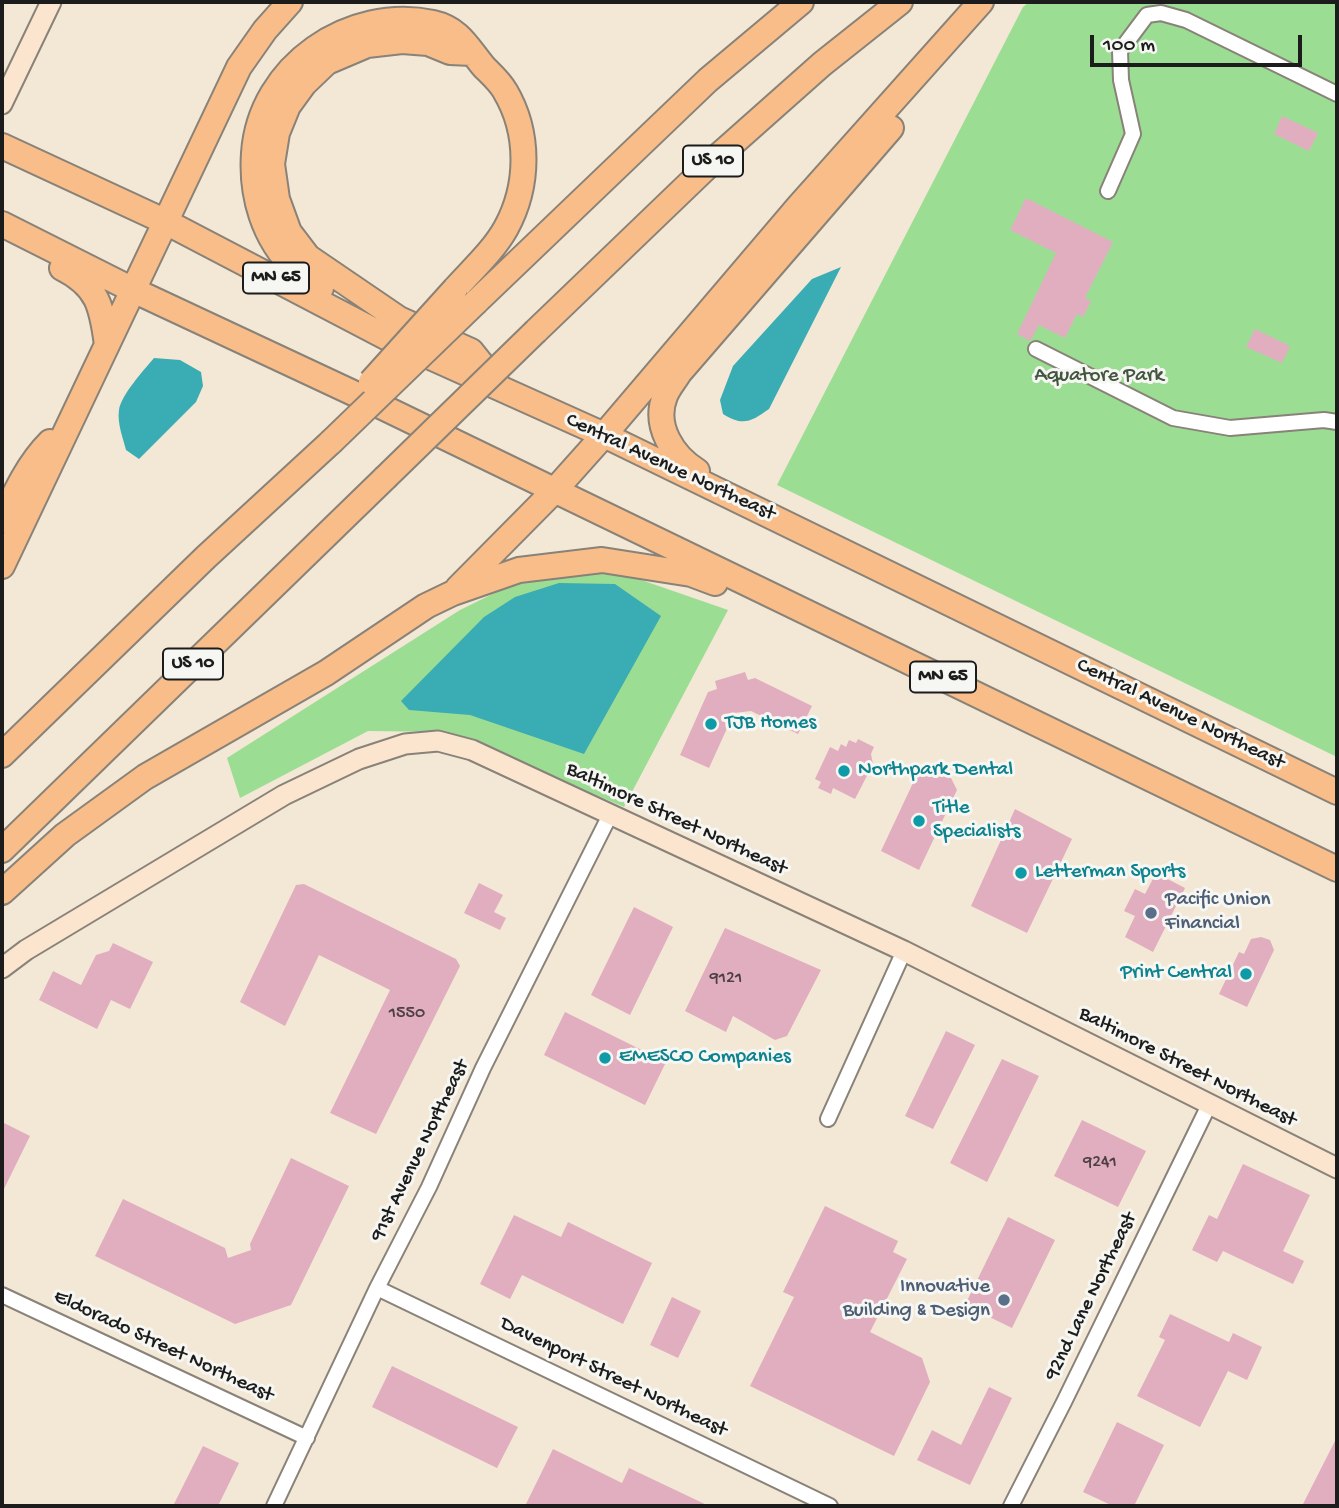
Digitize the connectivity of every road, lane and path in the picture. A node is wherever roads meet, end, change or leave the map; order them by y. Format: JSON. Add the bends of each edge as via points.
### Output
{"nodes":[{"id":1,"x":51,"y":2,"type":"edge"},
{"id":2,"x":290,"y":2,"type":"edge"},
{"id":3,"x":801,"y":2,"type":"edge"},
{"id":4,"x":900,"y":2,"type":"edge"},
{"id":5,"x":981,"y":2,"type":"edge"},
{"id":6,"x":996,"y":2,"type":"edge"},
{"id":7,"x":472,"y":53,"type":"junction"},
{"id":8,"x":1337,"y":94,"type":"edge"},
{"id":9,"x":2,"y":104,"type":"edge"},
{"id":10,"x":2,"y":146,"type":"edge"},
{"id":11,"x":1108,"y":191,"type":"dead end"},
{"id":12,"x":166,"y":222,"type":"junction"},
{"id":13,"x":2,"y":224,"type":"edge"},
{"id":14,"x":2,"y":239,"type":"edge"},
{"id":15,"x":133,"y":290,"type":"junction"},
{"id":16,"x":386,"y":337,"type":"junction"},
{"id":17,"x":107,"y":345,"type":"junction"},
{"id":18,"x":1036,"y":349,"type":"dead end"},
{"id":19,"x":501,"y":389,"type":"junction"},
{"id":20,"x":71,"y":422,"type":"junction"},
{"id":21,"x":1337,"y":422,"type":"edge"},
{"id":22,"x":604,"y":435,"type":"junction"},
{"id":23,"x":327,"y":438,"type":"junction"},
{"id":24,"x":554,"y":491,"type":"junction"},
{"id":25,"x":757,"y":508,"type":"junction"},
{"id":26,"x":2,"y":521,"type":"edge"},
{"id":27,"x":2,"y":566,"type":"edge"},
{"id":28,"x":453,"y":593,"type":"junction"},
{"id":29,"x":898,"y":656,"type":"junction"},
{"id":30,"x":2,"y":755,"type":"edge"},
{"id":31,"x":1337,"y":792,"type":"edge"},
{"id":32,"x":610,"y":815,"type":"junction"},
{"id":33,"x":2,"y":849,"type":"edge"},
{"id":34,"x":1337,"y":869,"type":"edge"},
{"id":35,"x":2,"y":892,"type":"edge"},
{"id":36,"x":904,"y":951,"type":"junction"},
{"id":37,"x":2,"y":968,"type":"edge"},
{"id":38,"x":1209,"y":1105,"type":"junction"},
{"id":39,"x":828,"y":1119,"type":"dead end"},
{"id":40,"x":1337,"y":1168,"type":"edge"},
{"id":41,"x":377,"y":1288,"type":"junction"},
{"id":42,"x":2,"y":1295,"type":"edge"},
{"id":43,"x":307,"y":1438,"type":"junction"},
{"id":44,"x":274,"y":1506,"type":"edge"},
{"id":45,"x":830,"y":1506,"type":"edge"},
{"id":46,"x":1011,"y":1506,"type":"edge"}],
"edges":[{"from":1,"to":9,"type":"street"},
{"from":2,"to":12,"type":"highway","via":[[239,67]]},
{"from":3,"to":23,"type":"highway","number":"US 10","bridge":true,"via":[[708,80]]},
{"from":4,"to":33,"type":"highway","number":"US 10","bridge":true,"via":[[715,159]]},
{"from":5,"to":22,"type":"highway"},
{"from":6,"to":25,"type":"highway","via":[[679,373],[664,397],[662,420],[668,444],[687,464]]},
{"from":7,"to":16,"type":"highway","via":[[461,35],[435,23],[405,20],[344,31],[292,67],[261,118],[253,175],[257,205],[271,238],[295,269]]},
{"from":7,"to":19,"type":"highway","via":[[402,41],[367,45],[327,62],[288,106],[272,164],[277,199],[289,232],[308,257],[399,319],[471,351]]},
{"from":7,"to":23,"type":"highway","bridge":true,"via":[[505,89],[517,119],[525,155],[520,199],[505,230]]},
{"from":8,"to":11,"type":"street","via":[[1186,20],[1161,13],[1146,15],[1120,51],[1133,134]]},
{"from":10,"to":12,"type":"highway","name":"Central Avenue Northeast","number":"MN 65"},
{"from":12,"to":15,"type":"highway"},
{"from":12,"to":16,"type":"highway","name":"Central Avenue Northeast","number":"MN 65"},
{"from":13,"to":15,"type":"highway","number":"MN 65"},
{"from":14,"to":17,"type":"highway","via":[[80,277],[102,310]]},
{"from":15,"to":17,"type":"highway"},
{"from":15,"to":24,"type":"highway","number":"MN 65"},
{"from":16,"to":19,"type":"highway","name":"Central Avenue Northeast","number":"MN 65"},
{"from":17,"to":20,"type":"highway"},
{"from":18,"to":21,"type":"street","via":[[1173,418],[1230,428]]},
{"from":19,"to":22,"type":"highway","name":"Central Avenue Northeast","number":"MN 65"},
{"from":20,"to":26,"type":"highway","via":[[39,453]]},
{"from":20,"to":27,"type":"highway"},
{"from":22,"to":24,"type":"highway"},
{"from":22,"to":25,"type":"highway","name":"Central Avenue Northeast","number":"MN 65"},
{"from":23,"to":30,"type":"highway","number":"US 10"},
{"from":24,"to":28,"type":"highway"},
{"from":24,"to":29,"type":"highway","number":"MN 65"},
{"from":25,"to":31,"type":"highway","name":"Central Avenue Northeast","number":"MN 65"},
{"from":28,"to":29,"type":"highway","via":[[519,570],[602,560],[691,574]]},
{"from":28,"to":35,"type":"highway","via":[[326,673],[145,777],[65,835]]},
{"from":29,"to":34,"type":"highway","number":"MN 65"},
{"from":32,"to":36,"type":"street","name":"Baltimore Street Northeast"},
{"from":32,"to":37,"type":"street","name":"Baltimore Street Northeast","via":[[472,750],[438,741],[405,744],[359,759],[284,795]]},
{"from":32,"to":41,"type":"street","name":"91st Avenue Northeast"},
{"from":36,"to":38,"type":"street","name":"Baltimore Street Northeast"},
{"from":36,"to":39,"type":"street"},
{"from":38,"to":40,"type":"street","name":"Baltimore Street Northeast"},
{"from":38,"to":46,"type":"street","name":"92nd Lane Northeast"},
{"from":41,"to":43,"type":"street","name":"91st Avenue Northeast"},
{"from":41,"to":45,"type":"street","name":"Davenport Street Northeast"},
{"from":42,"to":43,"type":"street","name":"Eldorado Street Northeast"},
{"from":43,"to":44,"type":"street","name":"91st Avenue Northeast"}]}
